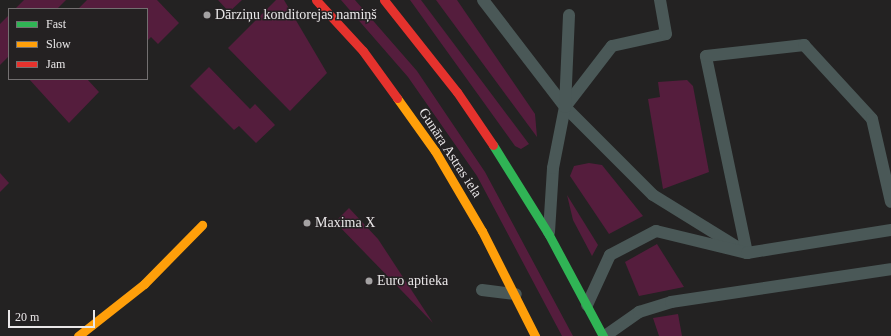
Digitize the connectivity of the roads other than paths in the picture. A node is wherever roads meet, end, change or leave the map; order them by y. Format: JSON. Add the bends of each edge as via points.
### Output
{"nodes":[{"id":1,"x":316,"y":0,"type":"edge"},
{"id":2,"x":384,"y":0,"type":"edge"},
{"id":3,"x":483,"y":0,"type":"edge"},
{"id":4,"x":660,"y":0,"type":"edge"},
{"id":5,"x":569,"y":15,"type":"dead end"},
{"id":6,"x":564,"y":107,"type":"junction"},
{"id":7,"x":891,"y":202,"type":"edge"},
{"id":8,"x":202,"y":225,"type":"dead end"},
{"id":9,"x":891,"y":230,"type":"edge"},
{"id":10,"x":549,"y":235,"type":"junction"},
{"id":11,"x":747,"y":253,"type":"junction"},
{"id":12,"x":891,"y":269,"type":"edge"},
{"id":13,"x":482,"y":290,"type":"dead end"},
{"id":14,"x":516,"y":294,"type":"junction"},
{"id":15,"x":587,"y":305,"type":"junction"},
{"id":16,"x":78,"y":336,"type":"edge"},
{"id":17,"x":535,"y":336,"type":"edge"},
{"id":18,"x":604,"y":336,"type":"edge"}],
"edges":[{"from":1,"to":14,"type":"main road","name":"Gunāra Astras iela","via":[[363,51],[436,151]]},
{"from":2,"to":10,"type":"main road","via":[[456,92]]},
{"from":3,"to":6,"type":"lane"},
{"from":4,"to":6,"type":"lane","via":[[666,34],[612,46]]},
{"from":5,"to":6,"type":"lane"},
{"from":6,"to":10,"type":"lane","via":[[553,168]]},
{"from":6,"to":11,"type":"lane","via":[[653,195]]},
{"from":7,"to":11,"type":"lane","via":[[872,119],[804,45],[706,56]]},
{"from":8,"to":16,"type":"main road","via":[[144,284]]},
{"from":9,"to":11,"type":"lane"},
{"from":10,"to":15,"type":"main road"},
{"from":11,"to":15,"type":"lane","via":[[656,231],[610,255]]},
{"from":12,"to":18,"type":"lane","via":[[671,302],[639,312]]},
{"from":13,"to":14,"type":"lane"},
{"from":14,"to":17,"type":"main road","name":"Gunāra Astras iela"},
{"from":15,"to":18,"type":"main road"}]}
